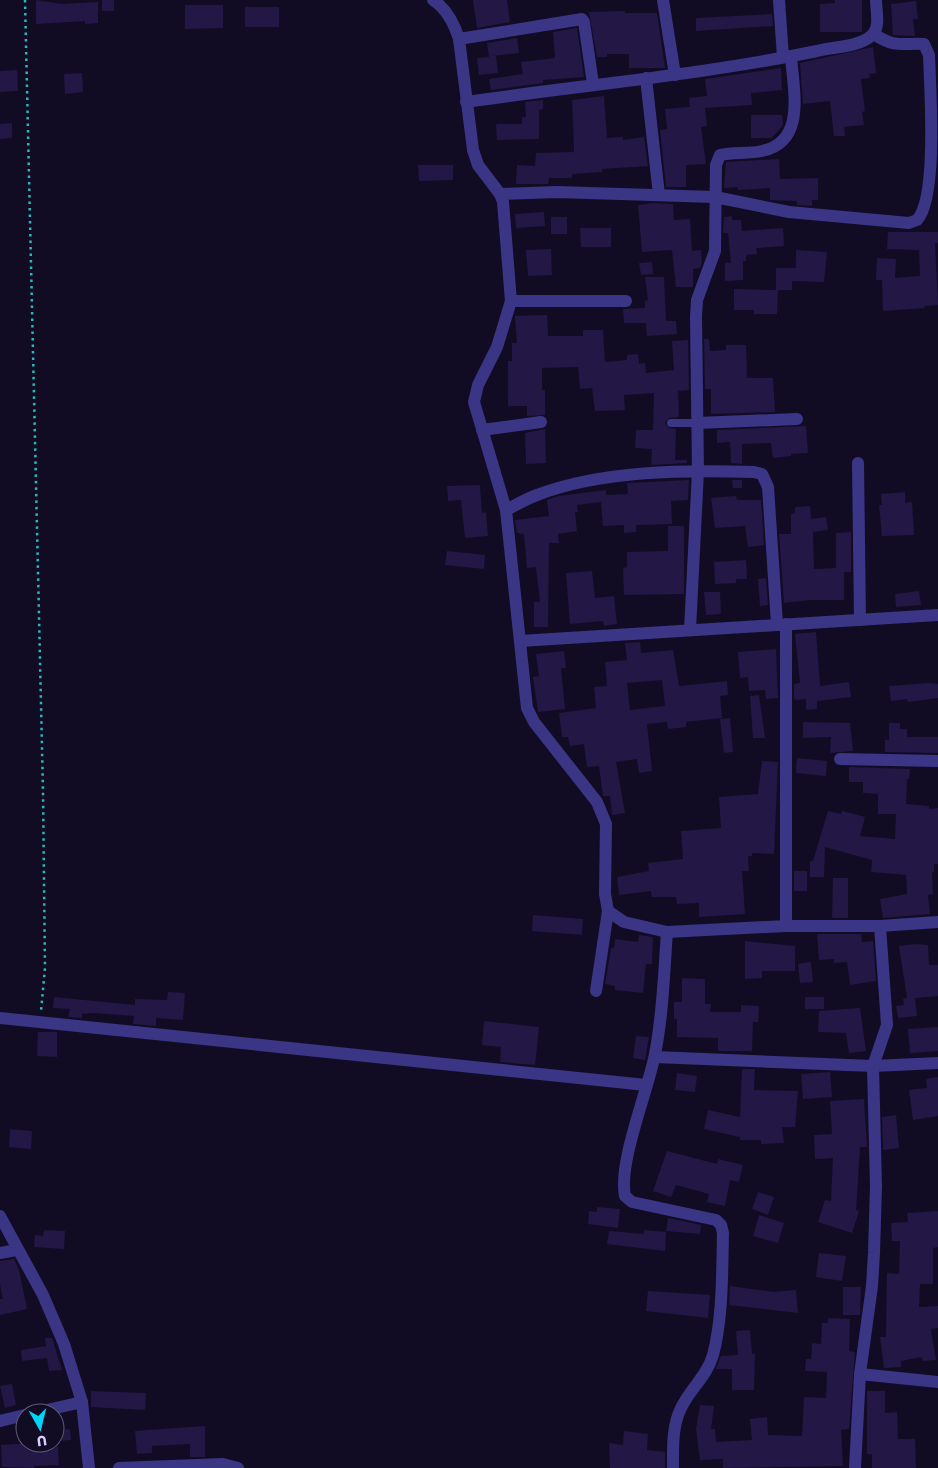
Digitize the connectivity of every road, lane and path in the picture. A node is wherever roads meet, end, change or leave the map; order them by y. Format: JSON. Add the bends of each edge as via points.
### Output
{"nodes":[{"id":1,"x":25,"y":0,"type":"edge"},
{"id":2,"x":433,"y":0,"type":"edge"},
{"id":3,"x":663,"y":0,"type":"edge"},
{"id":4,"x":779,"y":0,"type":"edge"},
{"id":5,"x":876,"y":0,"type":"edge"},
{"id":6,"x":874,"y":34,"type":"junction"},
{"id":7,"x":459,"y":39,"type":"junction"},
{"id":8,"x":787,"y":57,"type":"junction"},
{"id":9,"x":675,"y":75,"type":"junction"},
{"id":10,"x":646,"y":78,"type":"junction"},
{"id":11,"x":593,"y":84,"type":"junction"},
{"id":12,"x":466,"y":102,"type":"junction"},
{"id":13,"x":500,"y":194,"type":"junction"},
{"id":14,"x":659,"y":195,"type":"junction"},
{"id":15,"x":714,"y":197,"type":"junction"},
{"id":16,"x":511,"y":301,"type":"junction"},
{"id":17,"x":626,"y":302,"type":"dead end"},
{"id":18,"x":797,"y":419,"type":"dead end"},
{"id":19,"x":541,"y":422,"type":"dead end"},
{"id":20,"x":670,"y":423,"type":"dead end"},
{"id":21,"x":697,"y":423,"type":"junction"},
{"id":22,"x":482,"y":430,"type":"junction"},
{"id":23,"x":858,"y":464,"type":"dead end"},
{"id":24,"x":698,"y":470,"type":"junction"},
{"id":25,"x":506,"y":510,"type":"junction"},
{"id":26,"x":938,"y":615,"type":"edge"},
{"id":27,"x":860,"y":620,"type":"junction"},
{"id":28,"x":782,"y":624,"type":"junction"},
{"id":29,"x":690,"y":630,"type":"junction"},
{"id":30,"x":520,"y":641,"type":"junction"},
{"id":31,"x":840,"y":759,"type":"dead end"},
{"id":32,"x":938,"y":761,"type":"edge"},
{"id":33,"x":608,"y":911,"type":"junction"},
{"id":34,"x":938,"y":922,"type":"edge"},
{"id":35,"x":786,"y":926,"type":"junction"},
{"id":36,"x":880,"y":926,"type":"junction"},
{"id":37,"x":667,"y":932,"type":"junction"},
{"id":38,"x":596,"y":991,"type":"dead end"},
{"id":39,"x":0,"y":1018,"type":"edge"},
{"id":40,"x":40,"y":1022,"type":"junction"},
{"id":41,"x":655,"y":1056,"type":"junction"},
{"id":42,"x":938,"y":1063,"type":"edge"},
{"id":43,"x":873,"y":1066,"type":"junction"},
{"id":44,"x":646,"y":1085,"type":"junction"},
{"id":45,"x":0,"y":1216,"type":"edge"},
{"id":46,"x":16,"y":1250,"type":"junction"},
{"id":47,"x":0,"y":1254,"type":"edge"},
{"id":48,"x":860,"y":1374,"type":"junction"},
{"id":49,"x":938,"y":1382,"type":"edge"},
{"id":50,"x":82,"y":1402,"type":"junction"},
{"id":51,"x":65,"y":1406,"type":"edge"},
{"id":52,"x":15,"y":1417,"type":"edge"},
{"id":53,"x":0,"y":1421,"type":"edge"},
{"id":54,"x":89,"y":1468,"type":"edge"},
{"id":55,"x":118,"y":1468,"type":"edge"},
{"id":56,"x":238,"y":1468,"type":"edge"},
{"id":57,"x":673,"y":1468,"type":"edge"},
{"id":58,"x":855,"y":1468,"type":"edge"}],
"edges":[{"from":1,"to":40,"type":"path","via":[[43,782],[45,968]]},
{"from":2,"to":7,"type":"street","via":[[448,14]]},
{"from":3,"to":9,"type":"street"},
{"from":4,"to":8,"type":"street"},
{"from":5,"to":6,"type":"street","via":[[877,27]]},
{"from":6,"to":8,"type":"street","via":[[862,41]]},
{"from":6,"to":15,"type":"street","via":[[896,45],[924,44],[929,55],[930,178],[924,208],[917,220],[909,223],[789,212]]},
{"from":7,"to":11,"type":"street","via":[[582,19]]},
{"from":7,"to":12,"type":"street"},
{"from":8,"to":9,"type":"street"},
{"from":8,"to":15,"type":"street","via":[[795,107],[790,131],[783,141],[762,151],[720,156],[716,165]]},
{"from":9,"to":10,"type":"street"},
{"from":10,"to":11,"type":"street"},
{"from":10,"to":14,"type":"street"},
{"from":11,"to":12,"type":"street"},
{"from":12,"to":13,"type":"street","via":[[478,165]]},
{"from":13,"to":14,"type":"street"},
{"from":13,"to":16,"type":"street","via":[[505,212]]},
{"from":14,"to":15,"type":"street"},
{"from":15,"to":21,"type":"street","via":[[715,251],[697,300]]},
{"from":16,"to":17,"type":"street"},
{"from":16,"to":22,"type":"street","via":[[497,347],[475,393],[474,402]]},
{"from":18,"to":21,"type":"street"},
{"from":19,"to":22,"type":"street"},
{"from":20,"to":21,"type":"lane"},
{"from":21,"to":24,"type":"street"},
{"from":22,"to":25,"type":"street"},
{"from":23,"to":27,"type":"street"},
{"from":24,"to":25,"type":"street","via":[[617,477],[569,486],[536,495]]},
{"from":24,"to":28,"type":"street","via":[[754,472],[762,474],[766,480]]},
{"from":24,"to":29,"type":"street"},
{"from":25,"to":30,"type":"street"},
{"from":26,"to":27,"type":"street"},
{"from":27,"to":28,"type":"street"},
{"from":28,"to":29,"type":"street"},
{"from":28,"to":35,"type":"street"},
{"from":29,"to":30,"type":"street"},
{"from":30,"to":33,"type":"street","via":[[527,708],[534,722],[597,802],[606,824],[605,894]]},
{"from":31,"to":32,"type":"street"},
{"from":33,"to":37,"type":"street","via":[[624,922]]},
{"from":33,"to":38,"type":"street"},
{"from":34,"to":36,"type":"street"},
{"from":35,"to":36,"type":"street"},
{"from":35,"to":37,"type":"street"},
{"from":36,"to":43,"type":"street","via":[[887,1025]]},
{"from":37,"to":41,"type":"street"},
{"from":39,"to":40,"type":"street"},
{"from":40,"to":44,"type":"street"},
{"from":41,"to":43,"type":"street"},
{"from":41,"to":44,"type":"street"},
{"from":42,"to":43,"type":"street"},
{"from":43,"to":48,"type":"street","via":[[875,1229],[872,1286]]},
{"from":44,"to":57,"type":"street","via":[[629,1152],[625,1196],[632,1202],[716,1220],[723,1233],[718,1328],[712,1357],[678,1416]]},
{"from":45,"to":46,"type":"street"},
{"from":46,"to":47,"type":"street"},
{"from":46,"to":50,"type":"street","via":[[43,1295],[64,1344]]},
{"from":48,"to":49,"type":"street"},
{"from":48,"to":58,"type":"street"},
{"from":50,"to":51,"type":"street"},
{"from":50,"to":54,"type":"street"},
{"from":52,"to":53,"type":"street"},
{"from":55,"to":56,"type":"street","via":[[223,1464]]}]}
